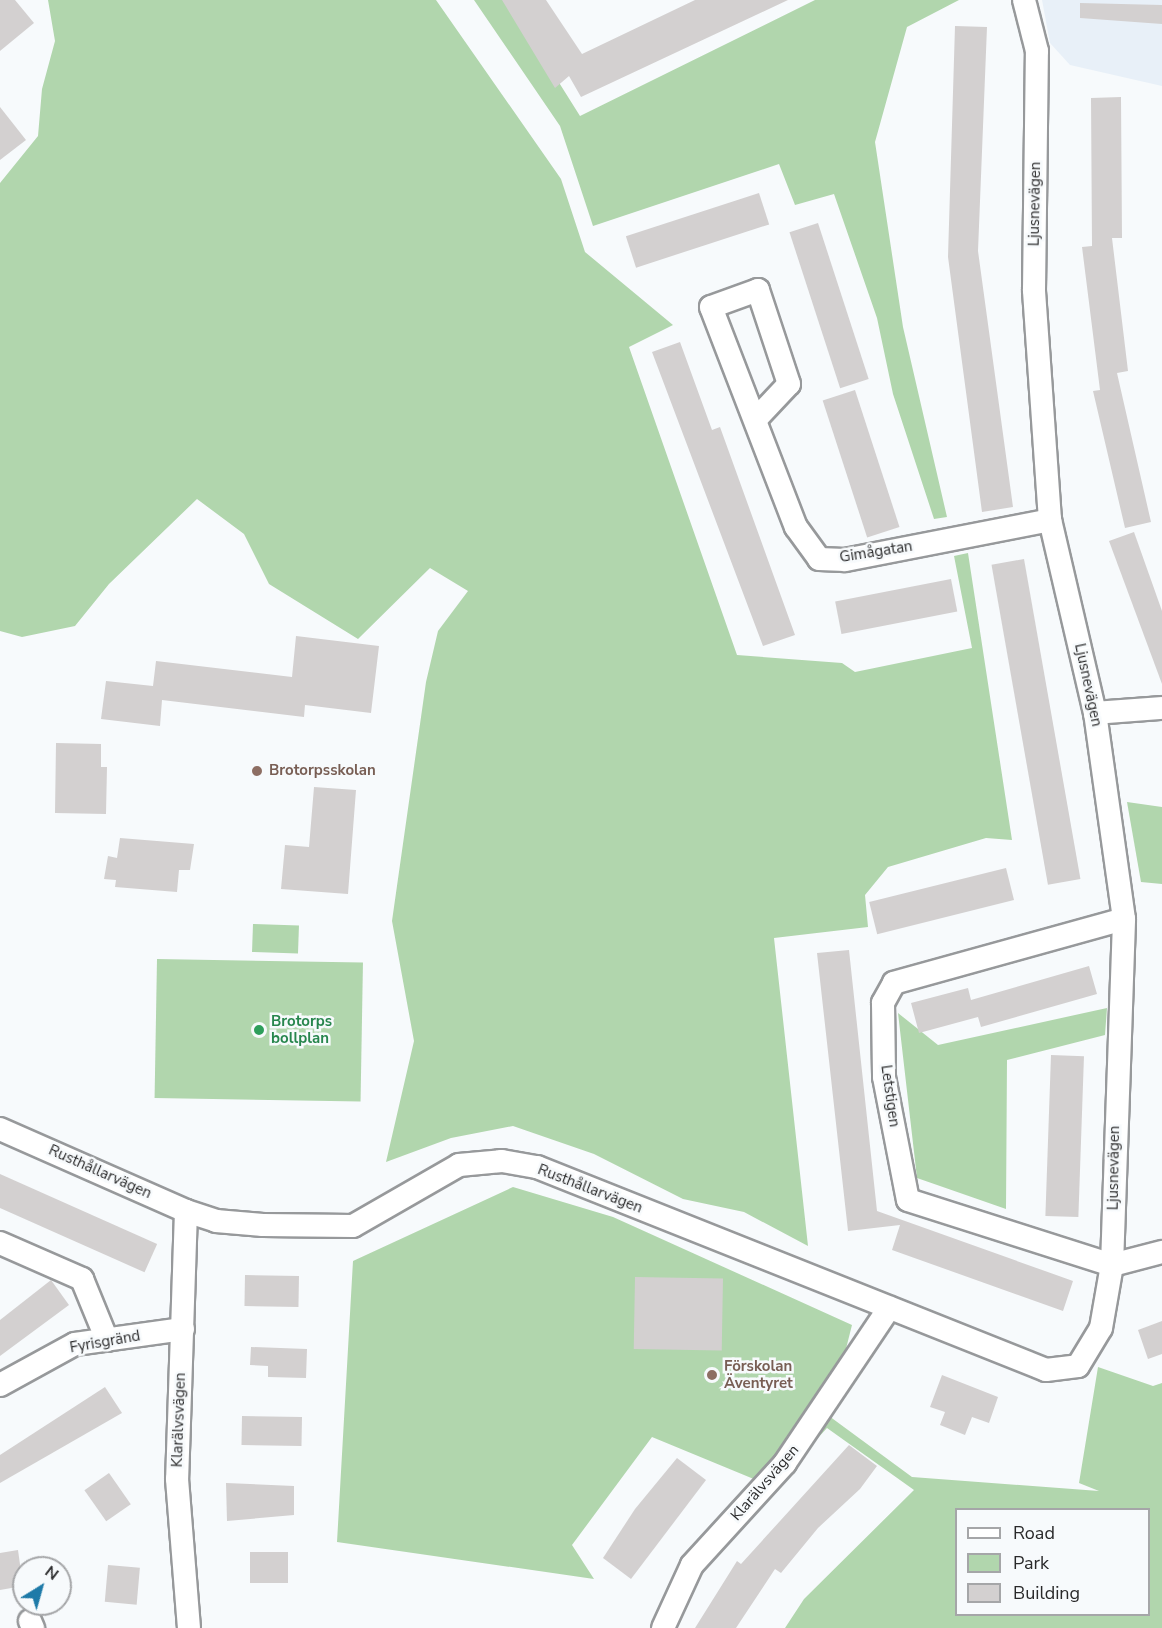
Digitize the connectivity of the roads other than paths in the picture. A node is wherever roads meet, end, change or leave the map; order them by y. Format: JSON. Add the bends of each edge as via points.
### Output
{"nodes":[{"id":1,"x":1024,"y":0,"type":"edge"},
{"id":2,"x":756,"y":419,"type":"junction"},
{"id":3,"x":1050,"y":520,"type":"junction"},
{"id":4,"x":1162,"y":708,"type":"edge"},
{"id":5,"x":1095,"y":713,"type":"junction"},
{"id":6,"x":1124,"y":919,"type":"junction"},
{"id":7,"x":0,"y":1129,"type":"edge"},
{"id":8,"x":186,"y":1211,"type":"junction"},
{"id":9,"x":0,"y":1242,"type":"edge"},
{"id":10,"x":1162,"y":1252,"type":"edge"},
{"id":11,"x":1112,"y":1265,"type":"junction"},
{"id":12,"x":889,"y":1308,"type":"junction"},
{"id":13,"x":183,"y":1329,"type":"junction"},
{"id":14,"x":107,"y":1340,"type":"junction"},
{"id":15,"x":1078,"y":1366,"type":"joint"},
{"id":16,"x":0,"y":1385,"type":"edge"},
{"id":17,"x":189,"y":1628,"type":"edge"},
{"id":18,"x":663,"y":1628,"type":"edge"}],
"edges":[{"from":1,"to":3,"type":"street","name":"Ljusnevägen","via":[[1037,51],[1034,290]]},
{"from":2,"to":2,"type":"street","name":"Gimågatan","via":[[789,384],[758,290],[711,307]]},
{"from":2,"to":3,"type":"street","name":"Gimågatan","via":[[796,527],[819,559],[845,560]]},
{"from":3,"to":5,"type":"street","name":"Ljusnevägen"},
{"from":4,"to":5,"type":"street"},
{"from":5,"to":6,"type":"street","name":"Ljusnevägen"},
{"from":6,"to":11,"type":"street","name":"Ljusnevägen"},
{"from":6,"to":11,"type":"street","name":"Letstigen","via":[[894,983],[884,1003],[884,1077],[908,1200]]},
{"from":7,"to":8,"type":"street","name":"Rusthållarvägen"},
{"from":8,"to":12,"type":"street","name":"Rusthållarvägen","via":[[216,1221],[263,1226],[353,1226],[459,1165],[502,1161],[537,1167]]},
{"from":8,"to":13,"type":"street","name":"Klarälvsvägen"},
{"from":9,"to":14,"type":"street","via":[[82,1279]]},
{"from":10,"to":11,"type":"street"},
{"from":11,"to":15,"type":"street","name":"Ljusnevägen","via":[[1101,1328]]},
{"from":12,"to":15,"type":"street","name":"Rusthållarvägen","via":[[1046,1370]]},
{"from":12,"to":18,"type":"street","name":"Klarälvsvägen","via":[[786,1463],[692,1564]]},
{"from":13,"to":14,"type":"street","name":"Fyrisgränd"},
{"from":13,"to":17,"type":"street","name":"Klarälvsvägen","via":[[177,1479]]},
{"from":14,"to":16,"type":"street","name":"Fyrisgränd","via":[[75,1344]]}]}
